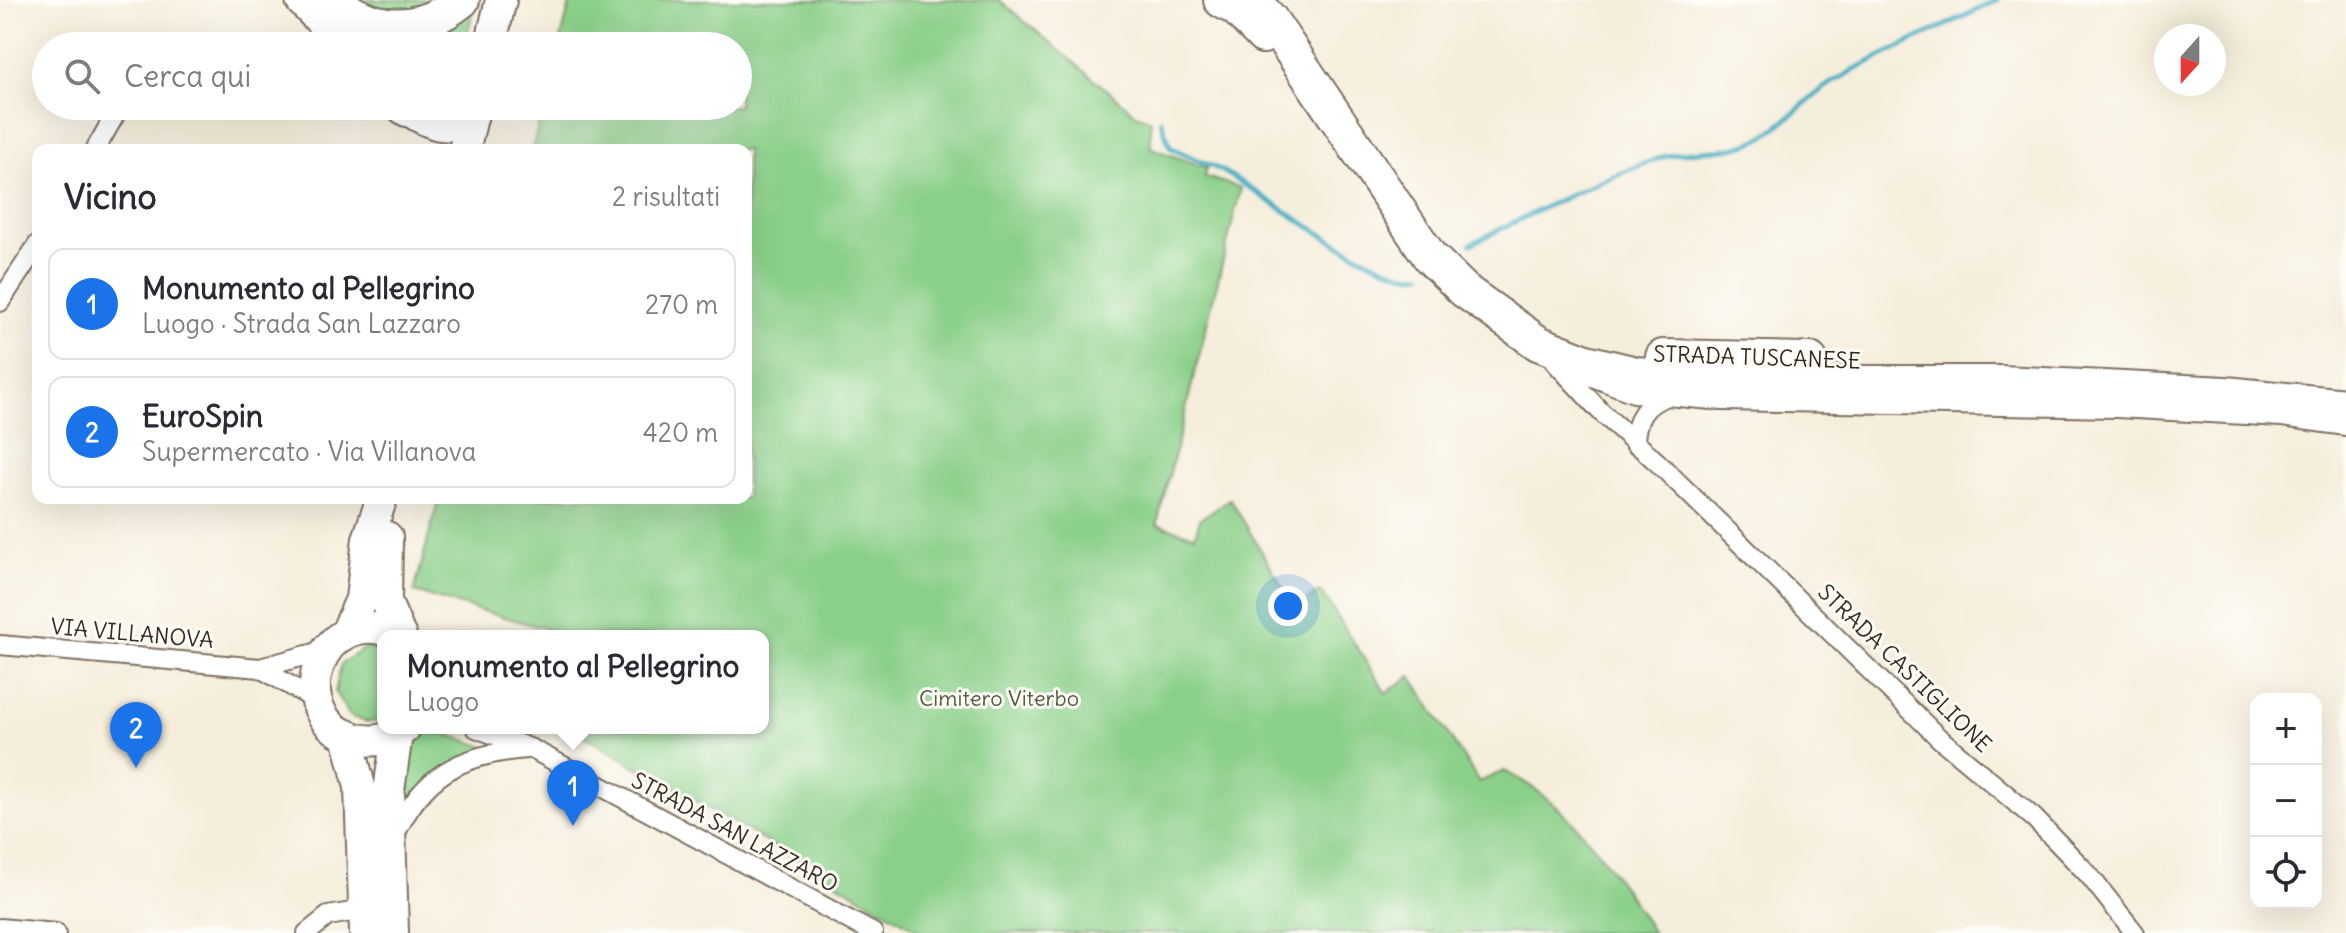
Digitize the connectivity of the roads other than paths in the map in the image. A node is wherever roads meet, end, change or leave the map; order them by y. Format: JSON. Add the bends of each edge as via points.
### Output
{"nodes":[{"id":1,"x":303,"y":0,"type":"edge"},
{"id":2,"x":333,"y":0,"type":"edge"},
{"id":3,"x":462,"y":0,"type":"edge"},
{"id":4,"x":501,"y":0,"type":"edge"},
{"id":5,"x":1221,"y":0,"type":"edge"},
{"id":6,"x":1252,"y":0,"type":"edge"},
{"id":7,"x":1281,"y":0,"type":"edge"},
{"id":8,"x":334,"y":32,"type":"edge"},
{"id":9,"x":493,"y":32,"type":"edge"},
{"id":10,"x":112,"y":120,"type":"edge"},
{"id":11,"x":413,"y":120,"type":"edge"},
{"id":12,"x":428,"y":120,"type":"edge"},
{"id":13,"x":461,"y":120,"type":"edge"},
{"id":14,"x":471,"y":120,"type":"edge"},
{"id":15,"x":1336,"y":123,"type":"junction"},
{"id":16,"x":98,"y":144,"type":"edge"},
{"id":17,"x":425,"y":144,"type":"edge"},
{"id":18,"x":465,"y":144,"type":"edge"},
{"id":19,"x":32,"y":253,"type":"edge"},
{"id":20,"x":0,"y":302,"type":"edge"},
{"id":21,"x":1558,"y":359,"type":"junction"},
{"id":22,"x":2346,"y":382,"type":"edge"},
{"id":23,"x":1668,"y":396,"type":"junction"},
{"id":24,"x":2346,"y":406,"type":"edge"},
{"id":25,"x":2346,"y":426,"type":"edge"},
{"id":26,"x":1635,"y":444,"type":"junction"},
{"id":27,"x":383,"y":504,"type":"edge"},
{"id":28,"x":385,"y":504,"type":"edge"},
{"id":29,"x":379,"y":630,"type":"edge"},
{"id":30,"x":398,"y":630,"type":"edge"},
{"id":31,"x":336,"y":641,"type":"junction"},
{"id":32,"x":0,"y":645,"type":"edge"},
{"id":33,"x":260,"y":668,"type":"junction"},
{"id":34,"x":317,"y":701,"type":"junction"},
{"id":35,"x":392,"y":734,"type":"edge"},
{"id":36,"x":400,"y":734,"type":"edge"},
{"id":37,"x":492,"y":734,"type":"edge"},
{"id":38,"x":347,"y":735,"type":"junction"},
{"id":39,"x":532,"y":749,"type":"junction"},
{"id":40,"x":389,"y":846,"type":"junction"},
{"id":41,"x":364,"y":921,"type":"edge"},
{"id":42,"x":0,"y":928,"type":"edge"},
{"id":43,"x":56,"y":933,"type":"edge"},
{"id":44,"x":307,"y":933,"type":"edge"},
{"id":45,"x":393,"y":933,"type":"edge"},
{"id":46,"x":873,"y":933,"type":"edge"},
{"id":47,"x":2135,"y":933,"type":"edge"}],
"edges":[{"from":1,"to":8,"type":"highway"},
{"from":2,"to":3,"type":"highway","via":[[359,19],[402,27],[433,19]]},
{"from":4,"to":9,"type":"main road"},
{"from":5,"to":15,"type":"highway","via":[[1259,31]]},
{"from":6,"to":15,"type":"highway","via":[[1270,19]]},
{"from":7,"to":22,"type":"highway","name":"STRADA TUSCANESE","via":[[1444,242],[1528,313],[1591,340],[1661,357],[2045,365]]},
{"from":10,"to":16,"type":"street"},
{"from":11,"to":17,"type":"main road"},
{"from":12,"to":13,"type":"main road","via":[[441,127]]},
{"from":14,"to":18,"type":"main road"},
{"from":15,"to":21,"type":"highway","name":"STRADA TUSCANESE","via":[[1430,257],[1465,291]]},
{"from":19,"to":20,"type":"street"},
{"from":21,"to":23,"type":"street","name":"STRADA TUSCANESE","via":[[1614,388]]},
{"from":21,"to":24,"type":"highway","name":"STRADA TUSCANESE","via":[[1717,383],[2001,383]]},
{"from":21,"to":26,"type":"street","name":"STRADA CASTIGLIONE"},
{"from":23,"to":25,"type":"street","name":"STRADA TUSCANESE","via":[[2117,408]]},
{"from":23,"to":26,"type":"street","via":[[1642,414]]},
{"from":26,"to":47,"type":"street","name":"STRADA CASTIGLIONE","via":[[1939,738],[2034,818]]},
{"from":27,"to":31,"type":"main road","via":[[368,539],[358,607]]},
{"from":28,"to":30,"type":"main road","via":[[384,583]]},
{"from":29,"to":31,"type":"main road","via":[[369,627]]},
{"from":31,"to":33,"type":"street","name":"VIA VILLANOVA"},
{"from":31,"to":34,"type":"main road","via":[[314,680]]},
{"from":32,"to":33,"type":"street","name":"VIA VILLANOVA"},
{"from":33,"to":34,"type":"street","name":"VIA VILLANOVA"},
{"from":34,"to":38,"type":"main road","via":[[323,715]]},
{"from":35,"to":38,"type":"main road","via":[[374,740]]},
{"from":36,"to":40,"type":"main road","via":[[390,769]]},
{"from":37,"to":39,"type":"street","name":"STRADA SAN LAZZARO"},
{"from":38,"to":41,"type":"main road","via":[[360,787]]},
{"from":39,"to":40,"type":"street","via":[[476,757],[438,775],[411,803]]},
{"from":39,"to":46,"type":"street","name":"STRADA SAN LAZZARO"},
{"from":40,"to":45,"type":"main road"},
{"from":41,"to":44,"type":"street","via":[[328,916]]},
{"from":42,"to":43,"type":"street"}]}
